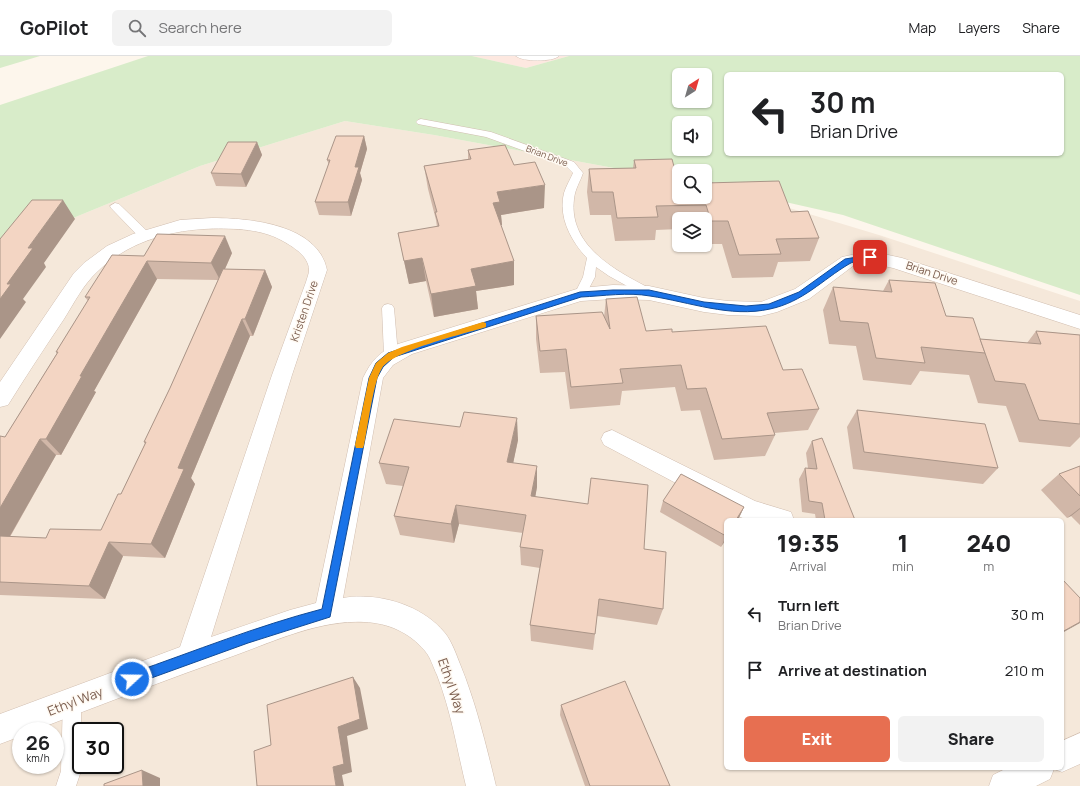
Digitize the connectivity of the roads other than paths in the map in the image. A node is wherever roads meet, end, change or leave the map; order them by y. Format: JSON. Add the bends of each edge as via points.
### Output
{"nodes":[{"id":1,"x":520,"y":56,"type":"edge"},
{"id":2,"x":555,"y":56,"type":"edge"},
{"id":3,"x":421,"y":122,"type":"dead end"},
{"id":4,"x":115,"y":206,"type":"dead end"},
{"id":5,"x":144,"y":236,"type":"junction"},
{"id":6,"x":592,"y":259,"type":"junction"},
{"id":7,"x":649,"y":293,"type":"junction"},
{"id":8,"x":580,"y":295,"type":"junction"},
{"id":9,"x":388,"y":308,"type":"dead end"},
{"id":10,"x":1080,"y":322,"type":"edge"},
{"id":11,"x":391,"y":355,"type":"junction"},
{"id":12,"x":1,"y":397,"type":"edge"},
{"id":13,"x":612,"y":439,"type":"dead end"},
{"id":14,"x":775,"y":518,"type":"edge"},
{"id":15,"x":327,"y":613,"type":"junction"},
{"id":16,"x":191,"y":656,"type":"junction"},
{"id":17,"x":72,"y":702,"type":"junction"},
{"id":18,"x":0,"y":729,"type":"edge"},
{"id":19,"x":1080,"y":748,"type":"edge"},
{"id":20,"x":1064,"y":756,"type":"edge"},
{"id":21,"x":1036,"y":770,"type":"edge"},
{"id":22,"x":66,"y":786,"type":"edge"},
{"id":23,"x":481,"y":786,"type":"edge"},
{"id":24,"x":1004,"y":786,"type":"edge"}],
"edges":[{"from":1,"to":2,"type":"lane"},
{"from":3,"to":6,"type":"lane","name":"Brian Drive","via":[[488,134],[570,164],[578,173],[569,195],[568,213],[577,239]]},
{"from":4,"to":5,"type":"lane"},
{"from":5,"to":12,"type":"street","name":"Kristen Drive","via":[[115,250],[88,268]]},
{"from":5,"to":16,"type":"street","name":"Kristen Drive","via":[[179,226],[240,224],[259,227],[276,231],[305,248],[314,258],[318,270]]},
{"from":6,"to":7,"type":"lane","name":"Brian Drive"},
{"from":6,"to":8,"type":"lane","via":[[589,277]]},
{"from":7,"to":8,"type":"street","name":"Brian Drive","via":[[613,292]]},
{"from":7,"to":10,"type":"street","name":"Brian Drive","via":[[704,305],[760,309],[802,294],[848,261],[870,257],[896,262]]},
{"from":8,"to":11,"type":"street","name":"Brian Drive"},
{"from":9,"to":11,"type":"lane"},
{"from":11,"to":15,"type":"street","name":"Brian Drive","via":[[380,365],[373,378]]},
{"from":13,"to":14,"type":"street","via":[[749,510]]},
{"from":15,"to":16,"type":"street","name":"Ethyl Way"},
{"from":15,"to":23,"type":"street","name":"Ethyl Way","via":[[346,610],[382,611],[411,622],[435,643],[450,673]]},
{"from":16,"to":17,"type":"street","name":"Ethyl Way"},
{"from":17,"to":18,"type":"street","name":"Ethyl Way"},
{"from":17,"to":22,"type":"lane","via":[[71,771]]},
{"from":19,"to":20,"type":"street"},
{"from":21,"to":24,"type":"street"}]}
